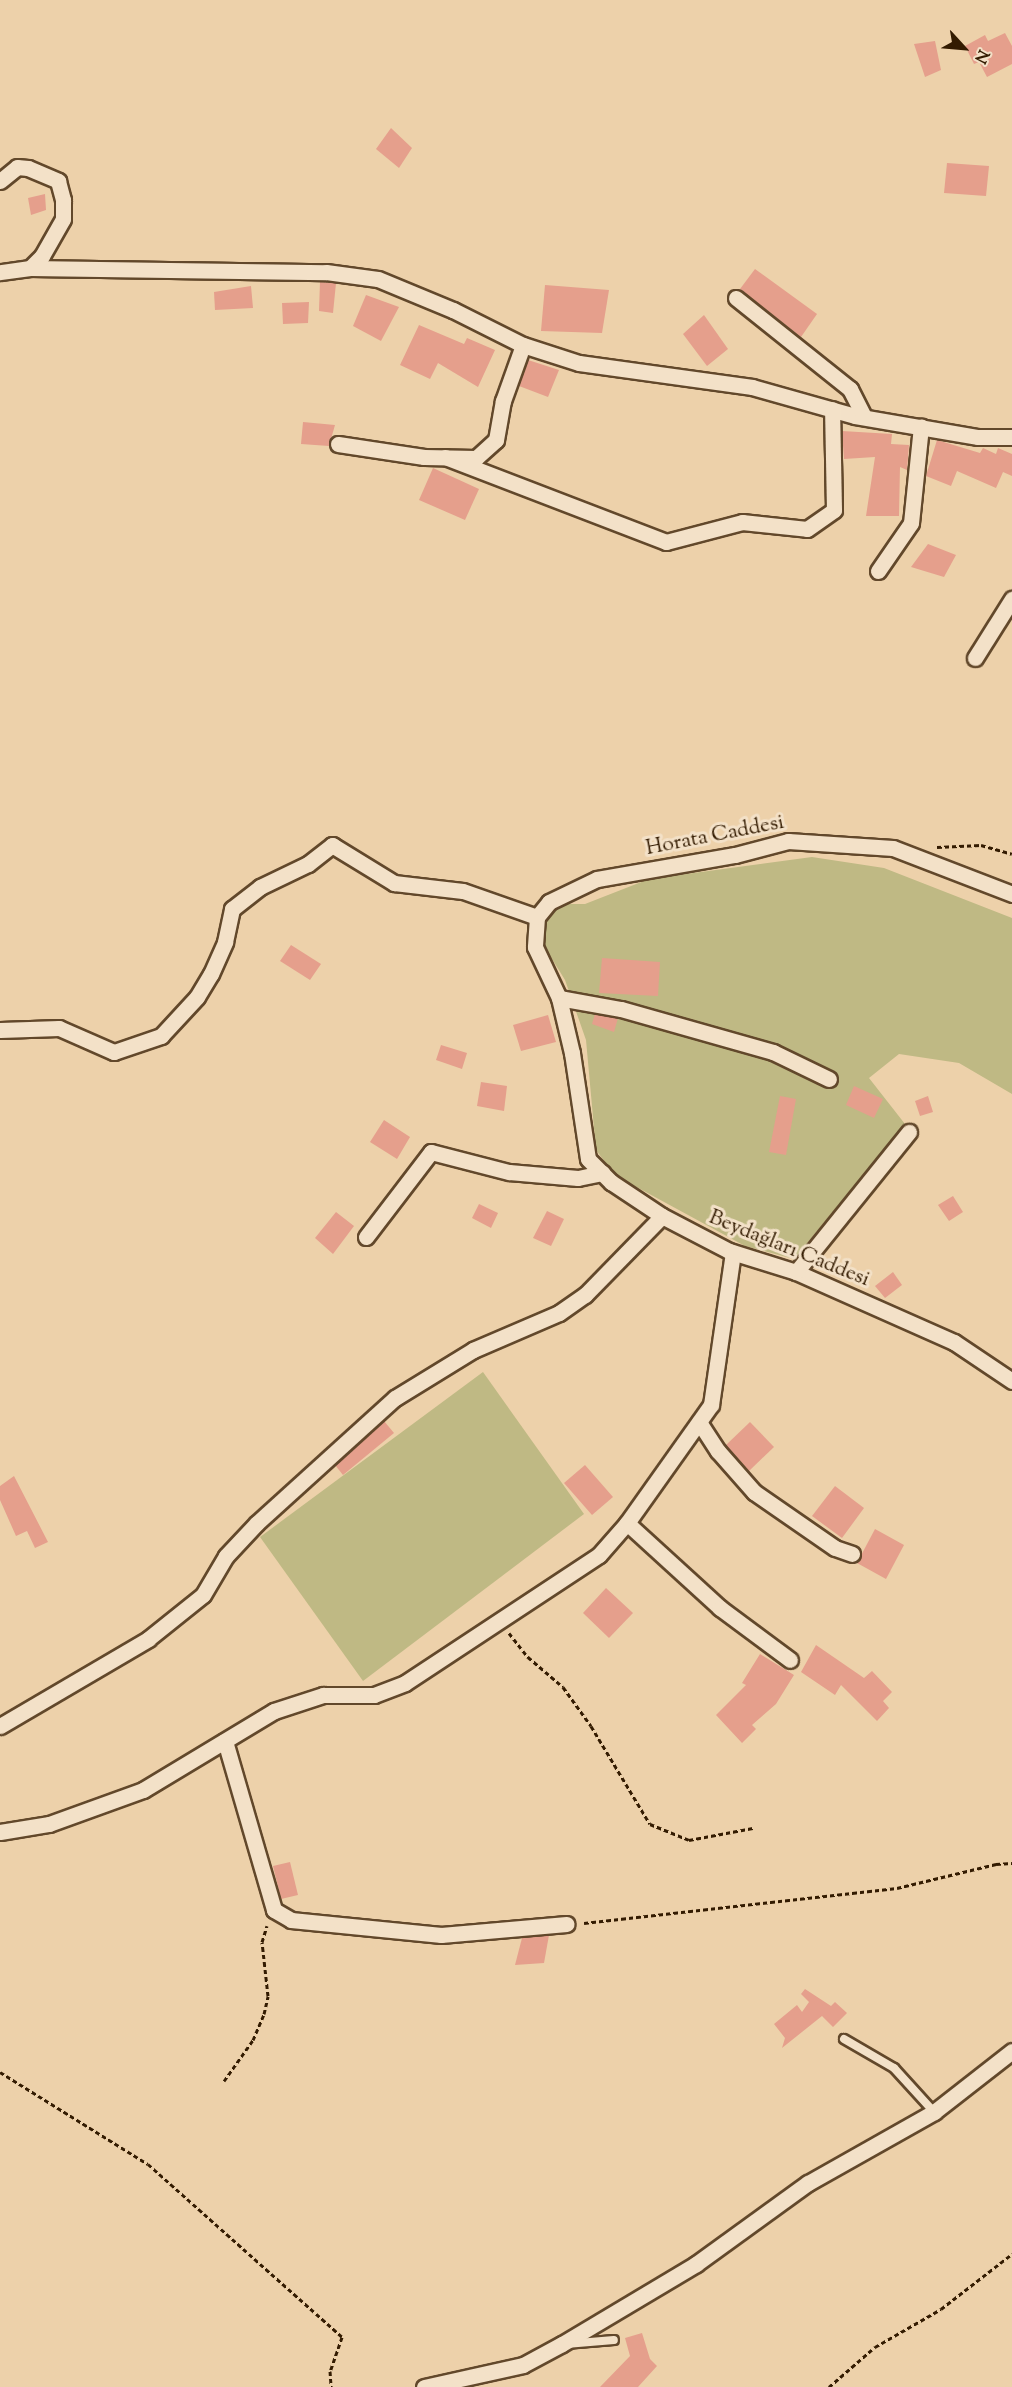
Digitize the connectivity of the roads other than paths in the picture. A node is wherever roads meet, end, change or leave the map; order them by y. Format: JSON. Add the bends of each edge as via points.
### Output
{"nodes":[{"id":1,"x":0,"y":181,"type":"edge"},
{"id":2,"x":30,"y":268,"type":"junction"},
{"id":3,"x":0,"y":272,"type":"edge"},
{"id":4,"x":736,"y":298,"type":"dead end"},
{"id":5,"x":523,"y":345,"type":"junction"},
{"id":6,"x":832,"y":409,"type":"junction"},
{"id":7,"x":864,"y":417,"type":"junction"},
{"id":8,"x":921,"y":427,"type":"junction"},
{"id":9,"x":1012,"y":437,"type":"edge"},
{"id":10,"x":338,"y":444,"type":"dead end"},
{"id":11,"x":445,"y":457,"type":"junction"},
{"id":12,"x":878,"y":571,"type":"dead end"},
{"id":13,"x":1012,"y":598,"type":"edge"},
{"id":14,"x":975,"y":658,"type":"dead end"},
{"id":15,"x":1012,"y":894,"type":"edge"},
{"id":16,"x":537,"y":916,"type":"junction"},
{"id":17,"x":559,"y":998,"type":"junction"},
{"id":18,"x":0,"y":1030,"type":"edge"},
{"id":19,"x":829,"y":1079,"type":"dead end"},
{"id":20,"x":909,"y":1132,"type":"dead end"},
{"id":21,"x":602,"y":1173,"type":"junction"},
{"id":22,"x":662,"y":1216,"type":"junction"},
{"id":23,"x":366,"y":1237,"type":"dead end"},
{"id":24,"x":734,"y":1252,"type":"junction"},
{"id":25,"x":796,"y":1272,"type":"junction"},
{"id":26,"x":1012,"y":1381,"type":"edge"},
{"id":27,"x":699,"y":1422,"type":"junction"},
{"id":28,"x":627,"y":1523,"type":"junction"},
{"id":29,"x":852,"y":1554,"type":"dead end"},
{"id":30,"x":790,"y":1660,"type":"dead end"},
{"id":31,"x":0,"y":1726,"type":"edge"},
{"id":32,"x":225,"y":1742,"type":"junction"},
{"id":33,"x":0,"y":1832,"type":"edge"},
{"id":34,"x":567,"y":1924,"type":"road end"},
{"id":35,"x":844,"y":2039,"type":"dead end"},
{"id":36,"x":1012,"y":2050,"type":"edge"},
{"id":37,"x":934,"y":2112,"type":"junction"},
{"id":38,"x":614,"y":2340,"type":"dead end"},
{"id":39,"x":562,"y":2344,"type":"junction"},
{"id":40,"x":424,"y":2387,"type":"edge"}],
"edges":[{"from":1,"to":2,"type":"street","via":[[17,167],[58,181],[63,219],[42,256]]},
{"from":2,"to":3,"type":"street"},
{"from":2,"to":5,"type":"street","via":[[326,272],[378,279]]},
{"from":4,"to":7,"type":"street","via":[[850,389]]},
{"from":5,"to":6,"type":"street","via":[[579,363],[752,387]]},
{"from":5,"to":11,"type":"street","via":[[503,401],[496,440],[476,458]]},
{"from":6,"to":7,"type":"street"},
{"from":6,"to":11,"type":"street","via":[[834,510],[807,529],[742,522],[666,542]]},
{"from":7,"to":8,"type":"street"},
{"from":8,"to":9,"type":"street","via":[[978,437]]},
{"from":8,"to":12,"type":"street","via":[[911,523]]},
{"from":10,"to":11,"type":"street"},
{"from":13,"to":14,"type":"street"},
{"from":15,"to":16,"type":"street","name":"Horata Caddesi","via":[[893,848],[788,841],[735,855],[597,879],[549,902]]},
{"from":16,"to":17,"type":"street","name":"Beydağları Caddesi","via":[[535,947]]},
{"from":16,"to":18,"type":"street","via":[[463,891],[394,883],[332,845],[308,864],[260,887],[232,909],[225,942],[211,974],[197,997],[161,1036],[114,1052],[59,1028]]},
{"from":17,"to":19,"type":"street","via":[[621,1009],[773,1052]]},
{"from":17,"to":21,"type":"street","name":"Beydağları Caddesi","via":[[572,1053],[588,1159]]},
{"from":20,"to":25,"type":"street"},
{"from":21,"to":22,"type":"street","name":"Beydağları Caddesi"},
{"from":21,"to":23,"type":"street","via":[[578,1178],[509,1172],[431,1152]]},
{"from":22,"to":24,"type":"street","name":"Beydağları Caddesi"},
{"from":22,"to":31,"type":"street","via":[[577,1301],[559,1313],[473,1350],[394,1398],[257,1523],[226,1556],[203,1595],[148,1639]]},
{"from":24,"to":25,"type":"street","name":"Beydağları Caddesi"},
{"from":24,"to":27,"type":"street","via":[[711,1405]]},
{"from":25,"to":26,"type":"street","name":"Beydağları Caddesi","via":[[954,1342]]},
{"from":27,"to":28,"type":"street"},
{"from":27,"to":29,"type":"street","via":[[754,1492],[835,1548]]},
{"from":28,"to":30,"type":"street","via":[[720,1608]]},
{"from":28,"to":32,"type":"street","via":[[599,1555],[405,1683],[374,1695],[323,1695],[274,1711]]},
{"from":32,"to":33,"type":"street","via":[[143,1790],[49,1824]]},
{"from":32,"to":34,"type":"street","via":[[274,1910],[291,1920],[441,1935]]},
{"from":35,"to":37,"type":"lane","via":[[894,2068]]},
{"from":36,"to":37,"type":"street"},
{"from":37,"to":39,"type":"street","via":[[808,2183],[696,2264]]},
{"from":38,"to":39,"type":"lane"},
{"from":39,"to":40,"type":"street","via":[[523,2365]]}]}
